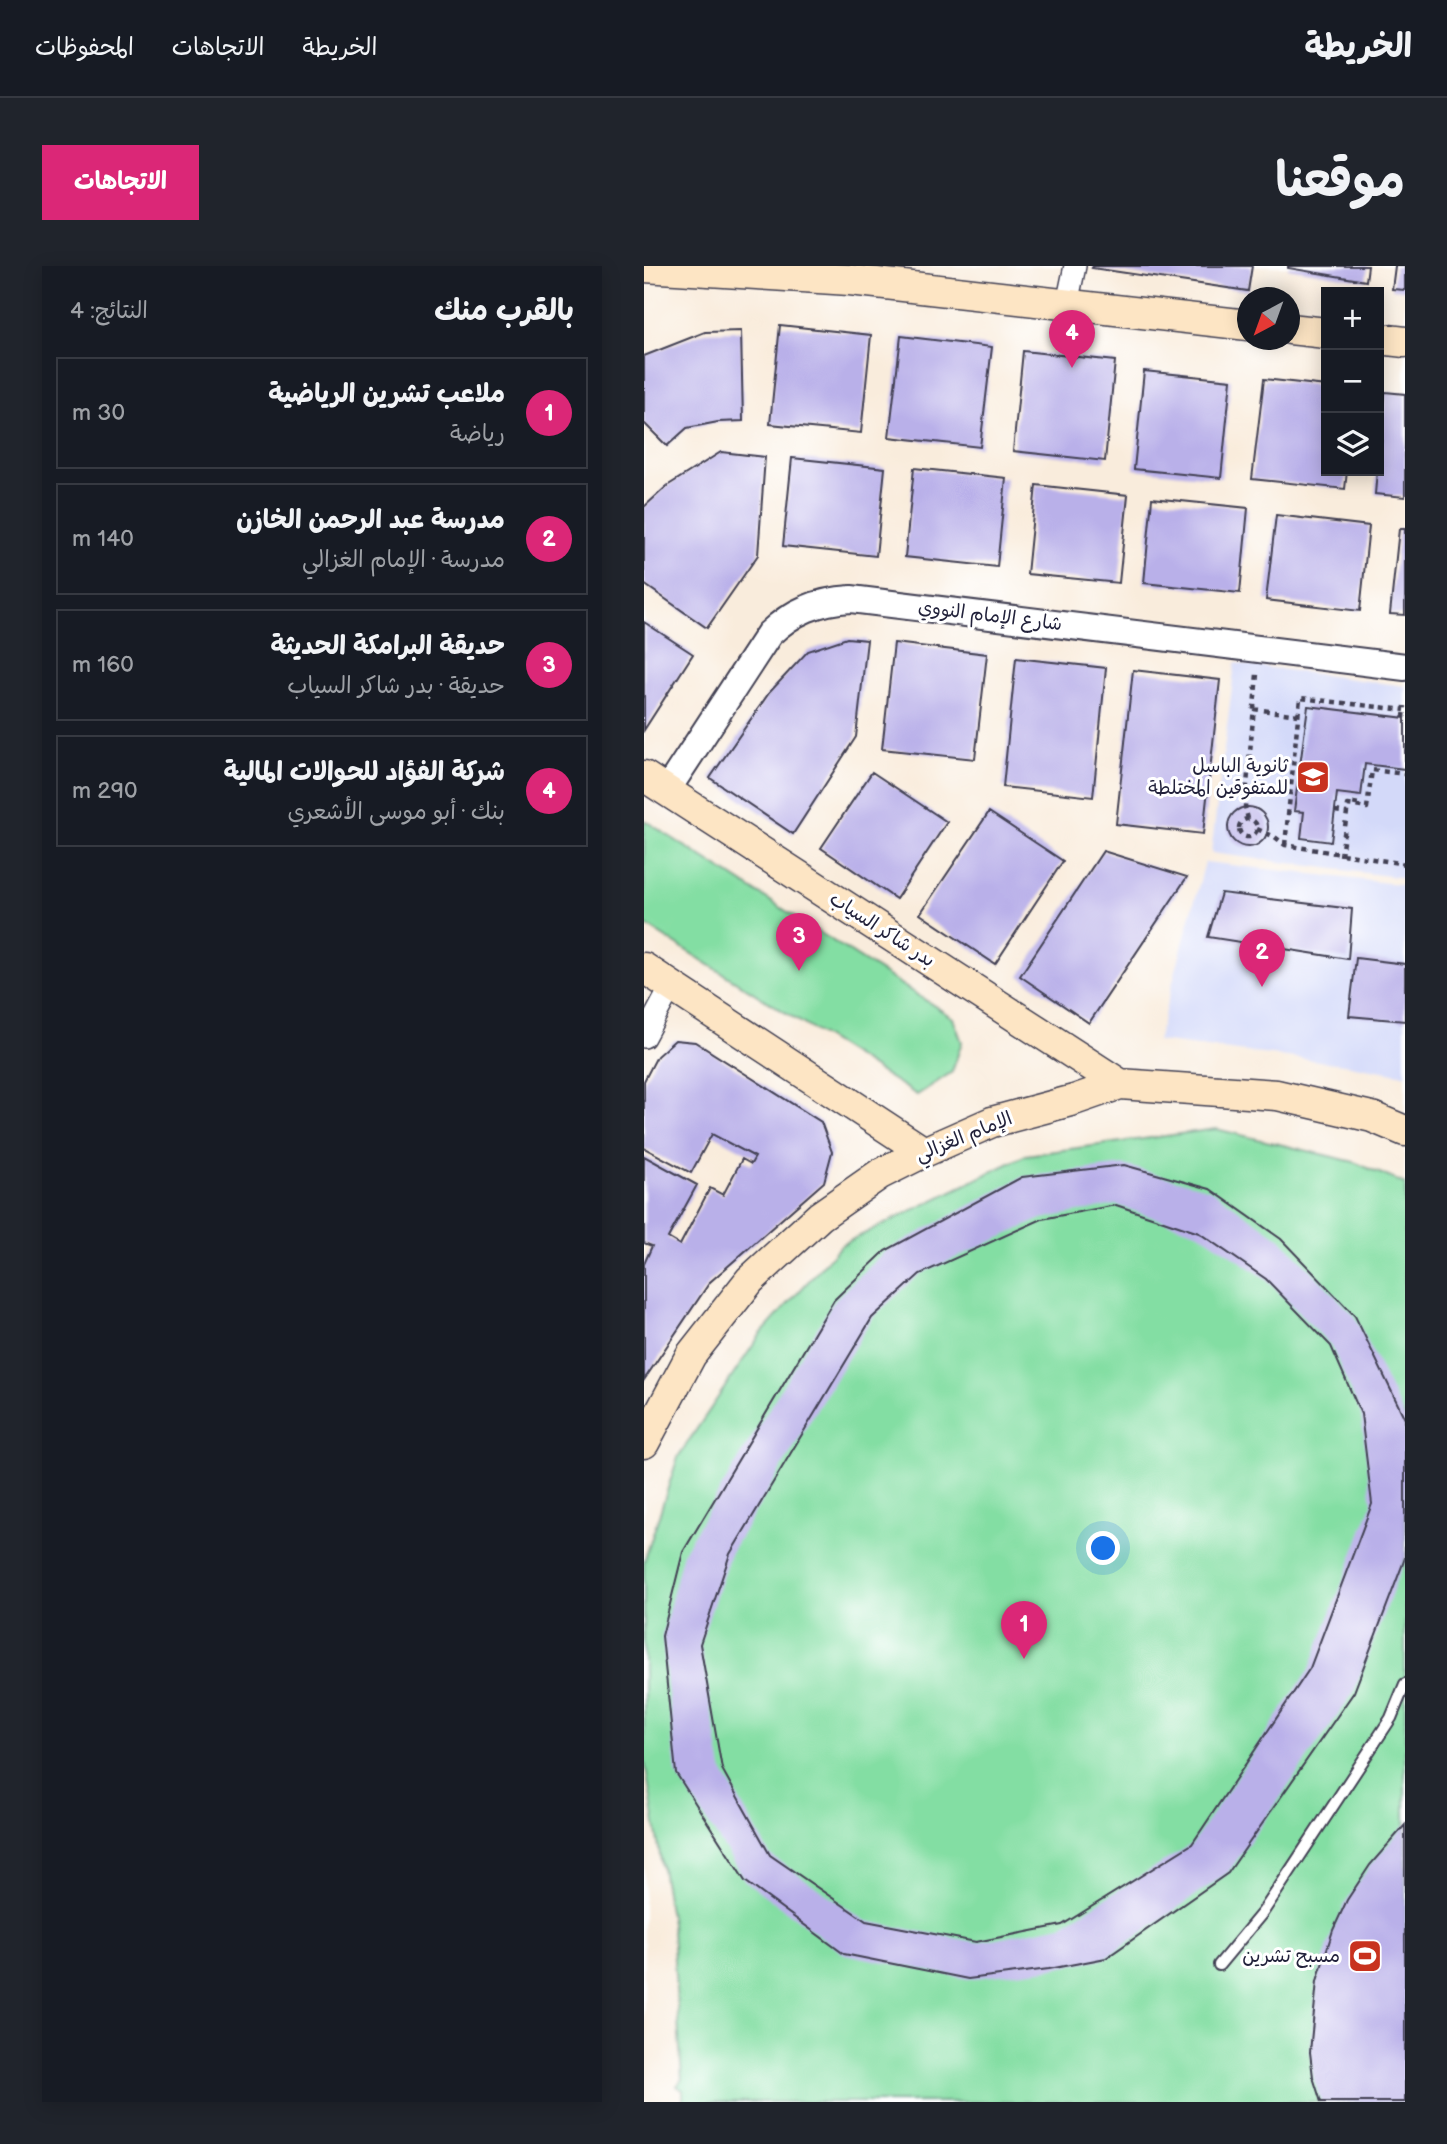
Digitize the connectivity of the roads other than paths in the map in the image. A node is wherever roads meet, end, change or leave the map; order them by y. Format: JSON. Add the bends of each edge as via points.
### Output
{"nodes":[{"id":1,"x":1074,"y":266,"type":"edge"},
{"id":2,"x":644,"y":267,"type":"edge"},
{"id":3,"x":846,"y":273,"type":"edge"},
{"id":4,"x":1067,"y":304,"type":"junction"},
{"id":5,"x":1237,"y":323,"type":"edge"},
{"id":6,"x":1300,"y":330,"type":"edge"},
{"id":7,"x":1321,"y":332,"type":"edge"},
{"id":8,"x":1384,"y":340,"type":"edge"},
{"id":9,"x":1405,"y":342,"type":"edge"},
{"id":10,"x":1405,"y":667,"type":"edge"},
{"id":11,"x":655,"y":783,"type":"edge"},
{"id":12,"x":644,"y":968,"type":"edge"},
{"id":13,"x":672,"y":985,"type":"junction"},
{"id":14,"x":644,"y":1037,"type":"edge"},
{"id":15,"x":1120,"y":1084,"type":"junction"},
{"id":16,"x":1405,"y":1131,"type":"edge"},
{"id":17,"x":923,"y":1152,"type":"junction"},
{"id":18,"x":644,"y":1443,"type":"edge"},
{"id":19,"x":1405,"y":1684,"type":"edge"},
{"id":20,"x":1219,"y":1965,"type":"dead end"}],
"edges":[{"from":1,"to":4,"type":"street"},
{"from":2,"to":3,"type":"main road"},
{"from":3,"to":4,"type":"main road"},
{"from":4,"to":5,"type":"main road"},
{"from":6,"to":7,"type":"main road"},
{"from":8,"to":9,"type":"main road"},
{"from":10,"to":11,"type":"street","name":"شارع الإمام النووي","via":[[833,600],[798,611],[769,634]]},
{"from":11,"to":15,"type":"main road","name":"بدر شاكر السياب"},
{"from":12,"to":13,"type":"main road"},
{"from":13,"to":14,"type":"street"},
{"from":13,"to":17,"type":"main road"},
{"from":15,"to":16,"type":"main road","name":"الإمام الغزالي","via":[[1277,1095],[1372,1117]]},
{"from":15,"to":17,"type":"main road","name":"الإمام الغزالي","via":[[992,1122]]},
{"from":17,"to":18,"type":"main road","name":"الإمام الغزالي","via":[[880,1174],[820,1216],[750,1280],[691,1355]]},
{"from":19,"to":20,"type":"lane","via":[[1391,1718],[1270,1901]]}]}
